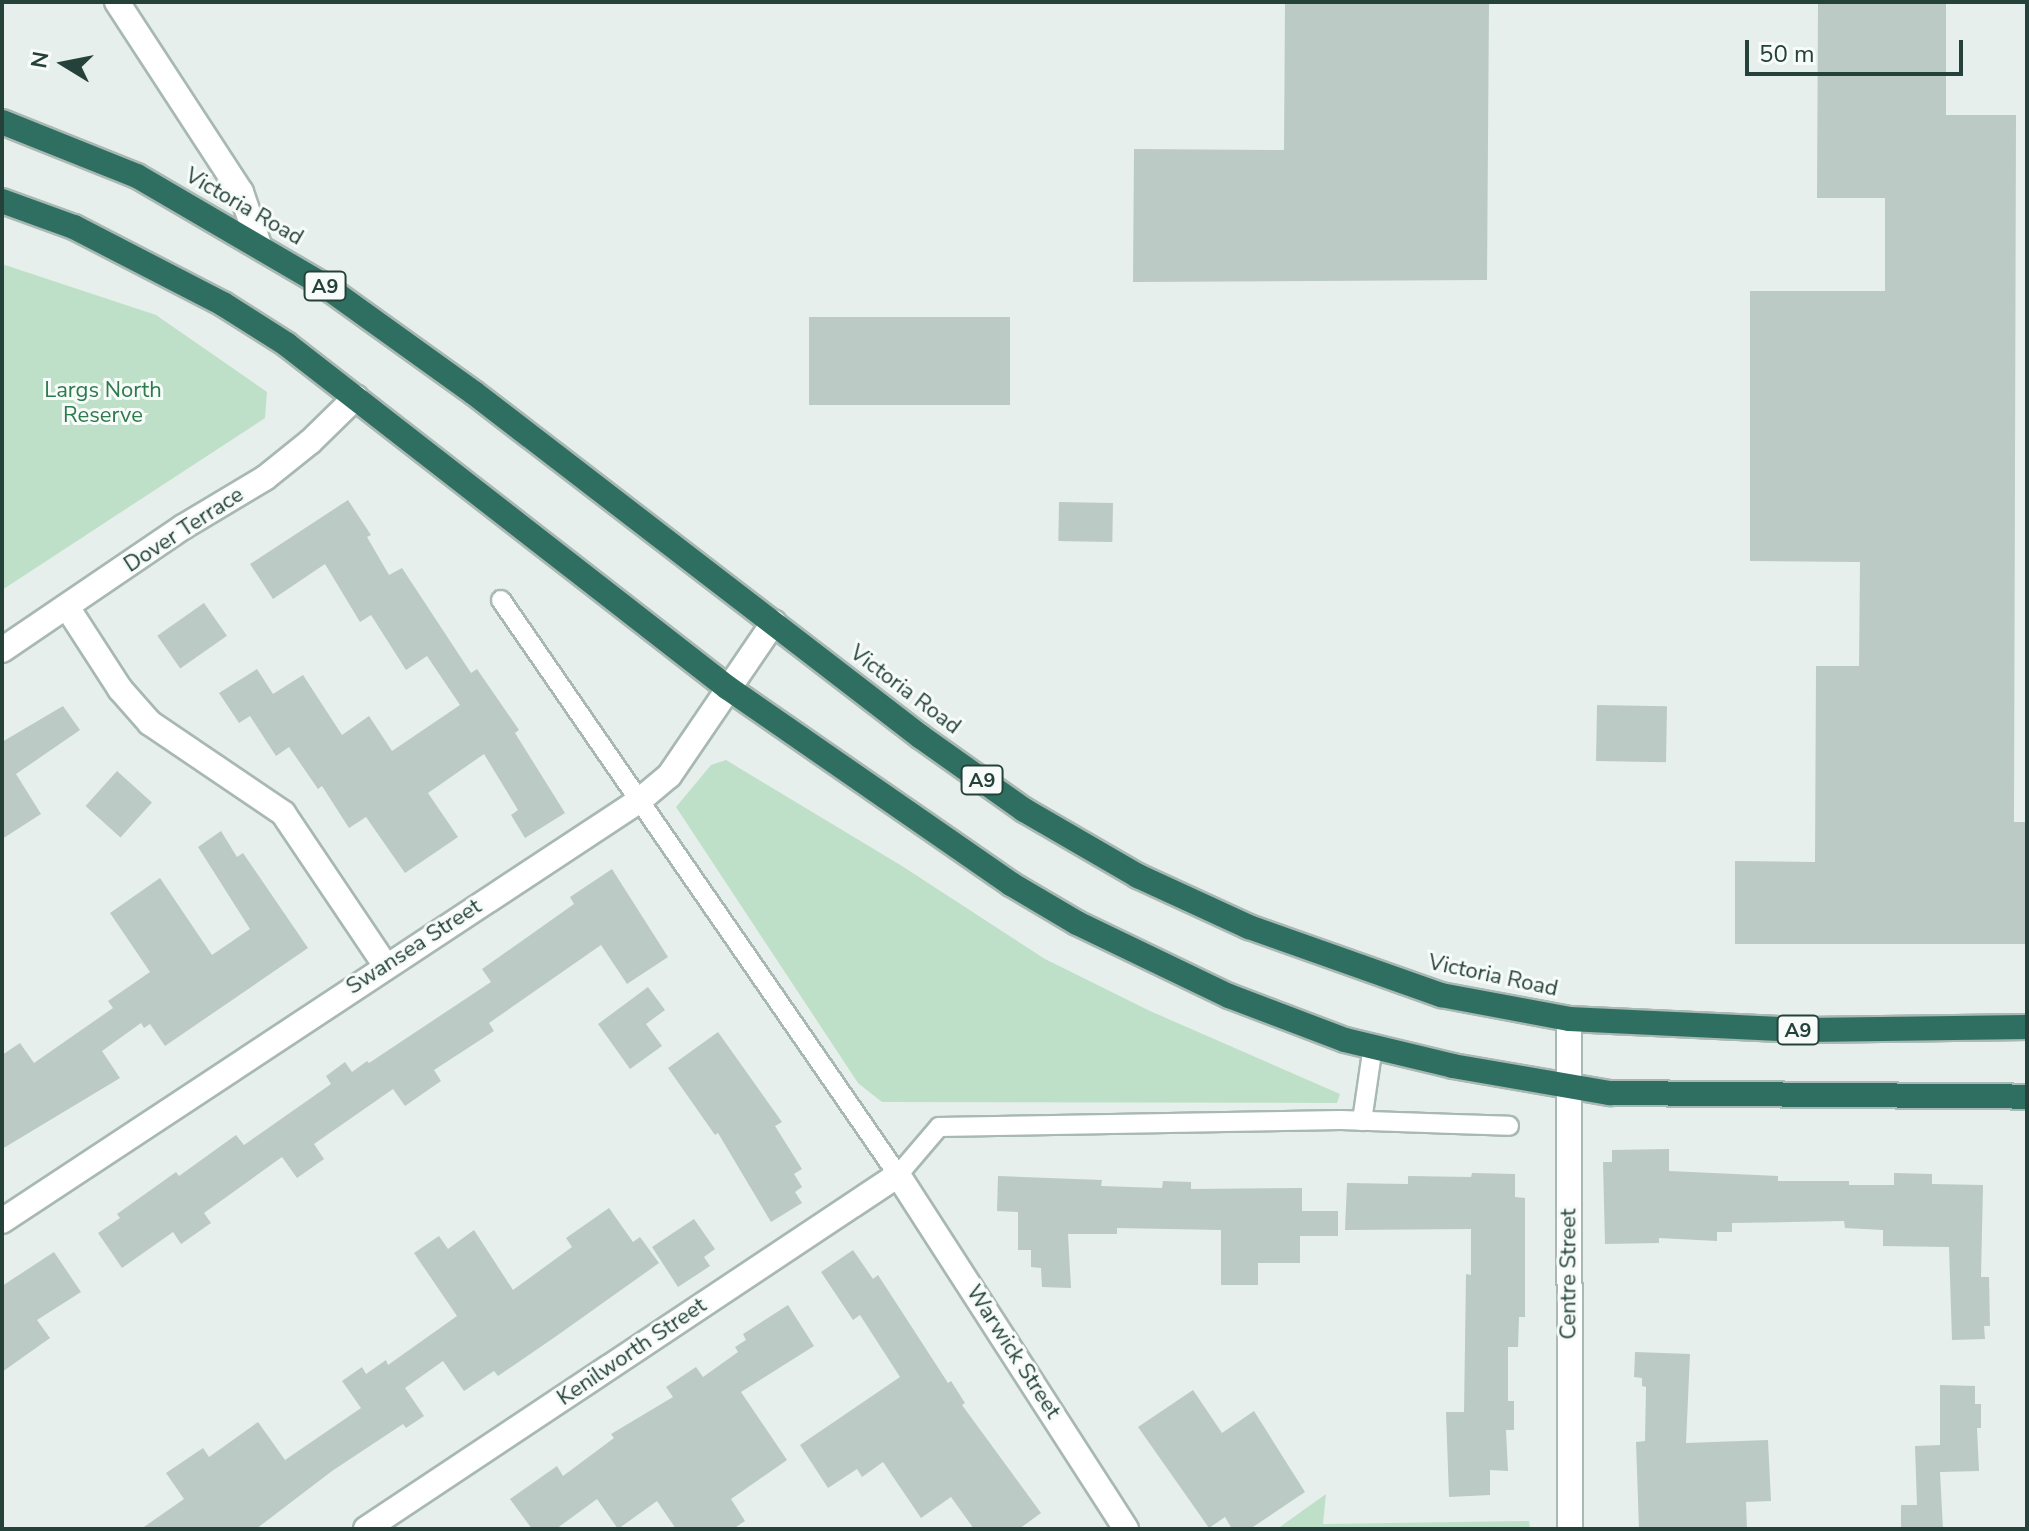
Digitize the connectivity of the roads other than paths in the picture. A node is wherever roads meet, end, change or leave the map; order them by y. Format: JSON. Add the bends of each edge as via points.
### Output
{"nodes":[{"id":1,"x":117,"y":2,"type":"edge"},
{"id":2,"x":2,"y":122,"type":"edge"},
{"id":3,"x":2,"y":201,"type":"edge"},
{"id":4,"x":259,"y":245,"type":"junction"},
{"id":5,"x":356,"y":397,"type":"junction"},
{"id":6,"x":501,"y":600,"type":"dead end"},
{"id":7,"x":67,"y":607,"type":"junction"},
{"id":8,"x":774,"y":622,"type":"junction"},
{"id":9,"x":2,"y":650,"type":"edge"},
{"id":10,"x":728,"y":688,"type":"junction"},
{"id":11,"x":640,"y":800,"type":"junction"},
{"id":12,"x":385,"y":965,"type":"junction"},
{"id":13,"x":1569,"y":1019,"type":"junction"},
{"id":14,"x":2027,"y":1027,"type":"edge"},
{"id":15,"x":1373,"y":1046,"type":"junction"},
{"id":16,"x":1569,"y":1087,"type":"junction"},
{"id":17,"x":2027,"y":1097,"type":"edge"},
{"id":18,"x":1362,"y":1121,"type":"junction"},
{"id":19,"x":1509,"y":1126,"type":"dead end"},
{"id":20,"x":898,"y":1175,"type":"junction"},
{"id":21,"x":2,"y":1221,"type":"edge"},
{"id":22,"x":366,"y":1529,"type":"edge"},
{"id":23,"x":1126,"y":1529,"type":"edge"},
{"id":24,"x":1570,"y":1529,"type":"edge"}],
"edges":[{"from":1,"to":4,"type":"street","via":[[241,192]]},
{"from":2,"to":4,"type":"highway","name":"Victoria Road","number":"A9","via":[[137,176]]},
{"from":3,"to":5,"type":"highway","via":[[74,227],[223,304]]},
{"from":4,"to":8,"type":"highway","name":"Victoria Road","number":"A9","via":[[474,393]]},
{"from":5,"to":7,"type":"street","name":"Dover Terrace","via":[[265,478]]},
{"from":5,"to":10,"type":"highway"},
{"from":6,"to":11,"type":"lane"},
{"from":7,"to":9,"type":"street","name":"Dover Terrace"},
{"from":7,"to":12,"type":"street","via":[[120,689],[150,723],[283,813]]},
{"from":8,"to":10,"type":"street","name":"Swansea Street"},
{"from":8,"to":13,"type":"highway","name":"Victoria Road","number":"A9","via":[[1011,801],[1138,876],[1249,927],[1441,995]]},
{"from":10,"to":11,"type":"street","name":"Swansea Street","via":[[669,776]]},
{"from":10,"to":15,"type":"highway","via":[[1011,884],[1077,923],[1229,996]]},
{"from":11,"to":12,"type":"street","name":"Swansea Street"},
{"from":11,"to":20,"type":"lane"},
{"from":12,"to":21,"type":"street","name":"Swansea Street"},
{"from":13,"to":14,"type":"highway","name":"Victoria Road","number":"A9","via":[[1806,1030]]},
{"from":13,"to":16,"type":"street","name":"Centre Street"},
{"from":15,"to":16,"type":"highway"},
{"from":15,"to":18,"type":"lane"},
{"from":16,"to":17,"type":"highway","via":[[1697,1096]]},
{"from":16,"to":24,"type":"street","name":"Centre Street"},
{"from":18,"to":19,"type":"lane"},
{"from":18,"to":20,"type":"lane","via":[[939,1127]]},
{"from":20,"to":22,"type":"street","name":"Kenilworth Street"},
{"from":20,"to":23,"type":"street","name":"Warwick Street"}]}
